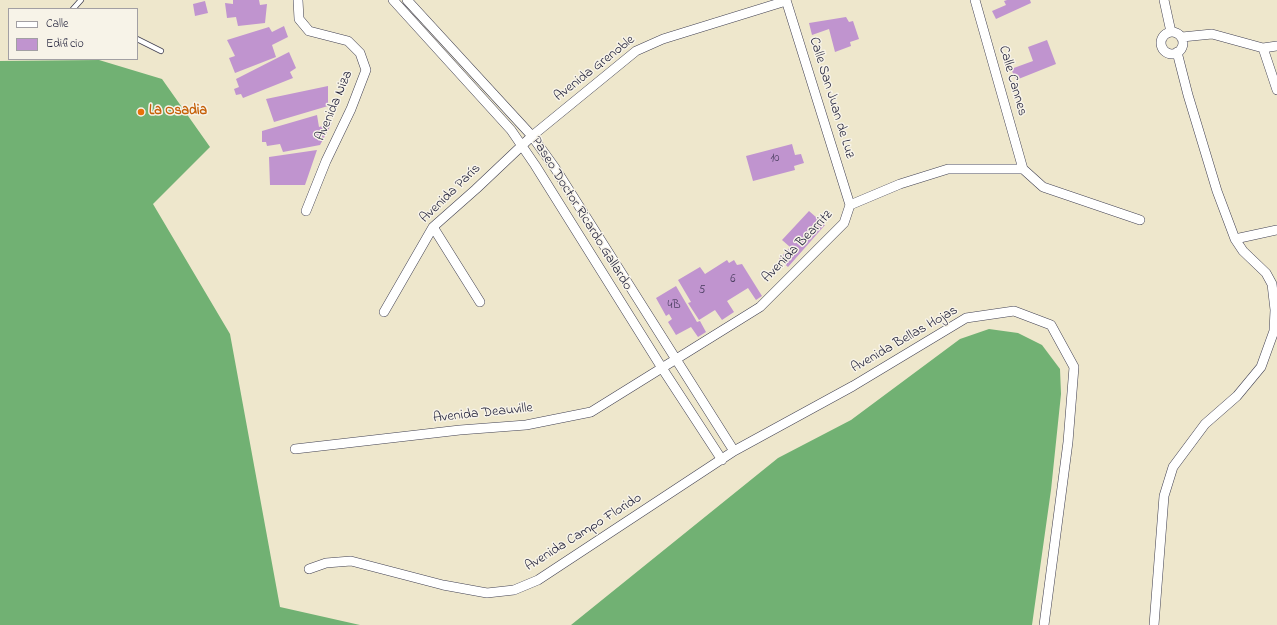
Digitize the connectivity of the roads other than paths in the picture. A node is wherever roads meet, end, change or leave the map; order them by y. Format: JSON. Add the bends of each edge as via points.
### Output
{"nodes":[{"id":1,"x":81,"y":0,"type":"edge"},
{"id":2,"x":298,"y":0,"type":"edge"},
{"id":3,"x":393,"y":0,"type":"edge"},
{"id":4,"x":407,"y":0,"type":"edge"},
{"id":5,"x":786,"y":0,"type":"edge"},
{"id":6,"x":975,"y":0,"type":"edge"},
{"id":7,"x":1164,"y":0,"type":"edge"},
{"id":8,"x":74,"y":8,"type":"edge"},
{"id":9,"x":1171,"y":32,"type":"junction"},
{"id":10,"x":1182,"y":38,"type":"junction"},
{"id":11,"x":138,"y":40,"type":"edge"},
{"id":12,"x":1277,"y":46,"type":"edge"},
{"id":13,"x":1264,"y":48,"type":"junction"},
{"id":14,"x":161,"y":51,"type":"dead end"},
{"id":15,"x":1178,"y":52,"type":"junction"},
{"id":16,"x":1277,"y":90,"type":"edge"},
{"id":17,"x":532,"y":136,"type":"junction"},
{"id":18,"x":522,"y":146,"type":"junction"},
{"id":19,"x":1023,"y":169,"type":"junction"},
{"id":20,"x":850,"y":205,"type":"junction"},
{"id":21,"x":306,"y":211,"type":"dead end"},
{"id":22,"x":1140,"y":220,"type":"dead end"},
{"id":23,"x":433,"y":227,"type":"junction"},
{"id":24,"x":1277,"y":230,"type":"edge"},
{"id":25,"x":1234,"y":238,"type":"junction"},
{"id":26,"x":480,"y":302,"type":"dead end"},
{"id":27,"x":384,"y":312,"type":"dead end"},
{"id":28,"x":675,"y":359,"type":"junction"},
{"id":29,"x":662,"y":368,"type":"junction"},
{"id":30,"x":295,"y":449,"type":"dead end"},
{"id":31,"x":734,"y":451,"type":"junction"},
{"id":32,"x":722,"y":460,"type":"junction"},
{"id":33,"x":309,"y":570,"type":"dead end"},
{"id":34,"x":1044,"y":625,"type":"edge"},
{"id":35,"x":1154,"y":625,"type":"edge"}],
"edges":[{"from":1,"to":8,"type":"lane"},
{"from":2,"to":21,"type":"street","name":"Avenida Niza","via":[[298,19],[309,31],[348,41],[360,53],[366,70],[352,109],[326,161]]},
{"from":3,"to":18,"type":"street","name":"Paseo Doctor Ricardo Gallardo","via":[[511,130]]},
{"from":4,"to":17,"type":"street","name":"Paseo Doctor Ricardo Gallardo"},
{"from":5,"to":17,"type":"street","name":"Avenida Grenoble","via":[[663,38],[636,52]]},
{"from":5,"to":20,"type":"street","name":"Calle San Juan de Luz"},
{"from":6,"to":19,"type":"street","name":"Calle Cannes"},
{"from":7,"to":9,"type":"street"},
{"from":9,"to":10,"type":"street","via":[[1179,34]]},
{"from":9,"to":15,"type":"street","via":[[1162,39],[1162,46],[1167,52]]},
{"from":10,"to":13,"type":"street","via":[[1212,34]]},
{"from":10,"to":15,"type":"street","via":[[1182,46]]},
{"from":11,"to":14,"type":"lane"},
{"from":12,"to":13,"type":"street"},
{"from":13,"to":16,"type":"street"},
{"from":15,"to":25,"type":"street","via":[[1201,139]]},
{"from":17,"to":18,"type":"street","name":"Avenida Grenoble"},
{"from":17,"to":28,"type":"street","name":"Paseo Doctor Ricardo Gallardo","via":[[555,168]]},
{"from":18,"to":23,"type":"street","name":"Avenida París"},
{"from":18,"to":29,"type":"street","name":"Paseo Doctor Ricardo Gallardo"},
{"from":19,"to":20,"type":"street","name":"Avenida Bearritz","via":[[948,169],[900,184]]},
{"from":19,"to":22,"type":"street","via":[[1043,187]]},
{"from":20,"to":28,"type":"street","name":"Avenida Bearritz","via":[[844,223],[760,307]]},
{"from":23,"to":26,"type":"street"},
{"from":23,"to":27,"type":"street","name":"Avenida París"},
{"from":24,"to":25,"type":"street"},
{"from":25,"to":35,"type":"street","via":[[1243,251],[1266,273],[1272,284],[1274,331],[1261,367],[1237,396],[1205,424],[1173,467],[1164,496]]},
{"from":28,"to":29,"type":"street","name":"Avenida Bearritz"},
{"from":28,"to":31,"type":"street","name":"Paseo Doctor Ricardo Gallardo"},
{"from":29,"to":30,"type":"street","name":"Avenida Deauville","via":[[591,412],[526,425]]},
{"from":29,"to":32,"type":"street","name":"Paseo Doctor Ricardo Gallardo"},
{"from":31,"to":32,"type":"street","name":"Avenida Bellas Hojas"},
{"from":31,"to":34,"type":"street","name":"Avenida Bellas Hojas","via":[[853,386],[966,318],[1014,311],[1051,325],[1074,367],[1068,442]]},
{"from":32,"to":33,"type":"street","name":"Avenida Campo Florido","via":[[538,580],[514,590],[487,593],[443,585],[351,561],[326,563]]}]}
